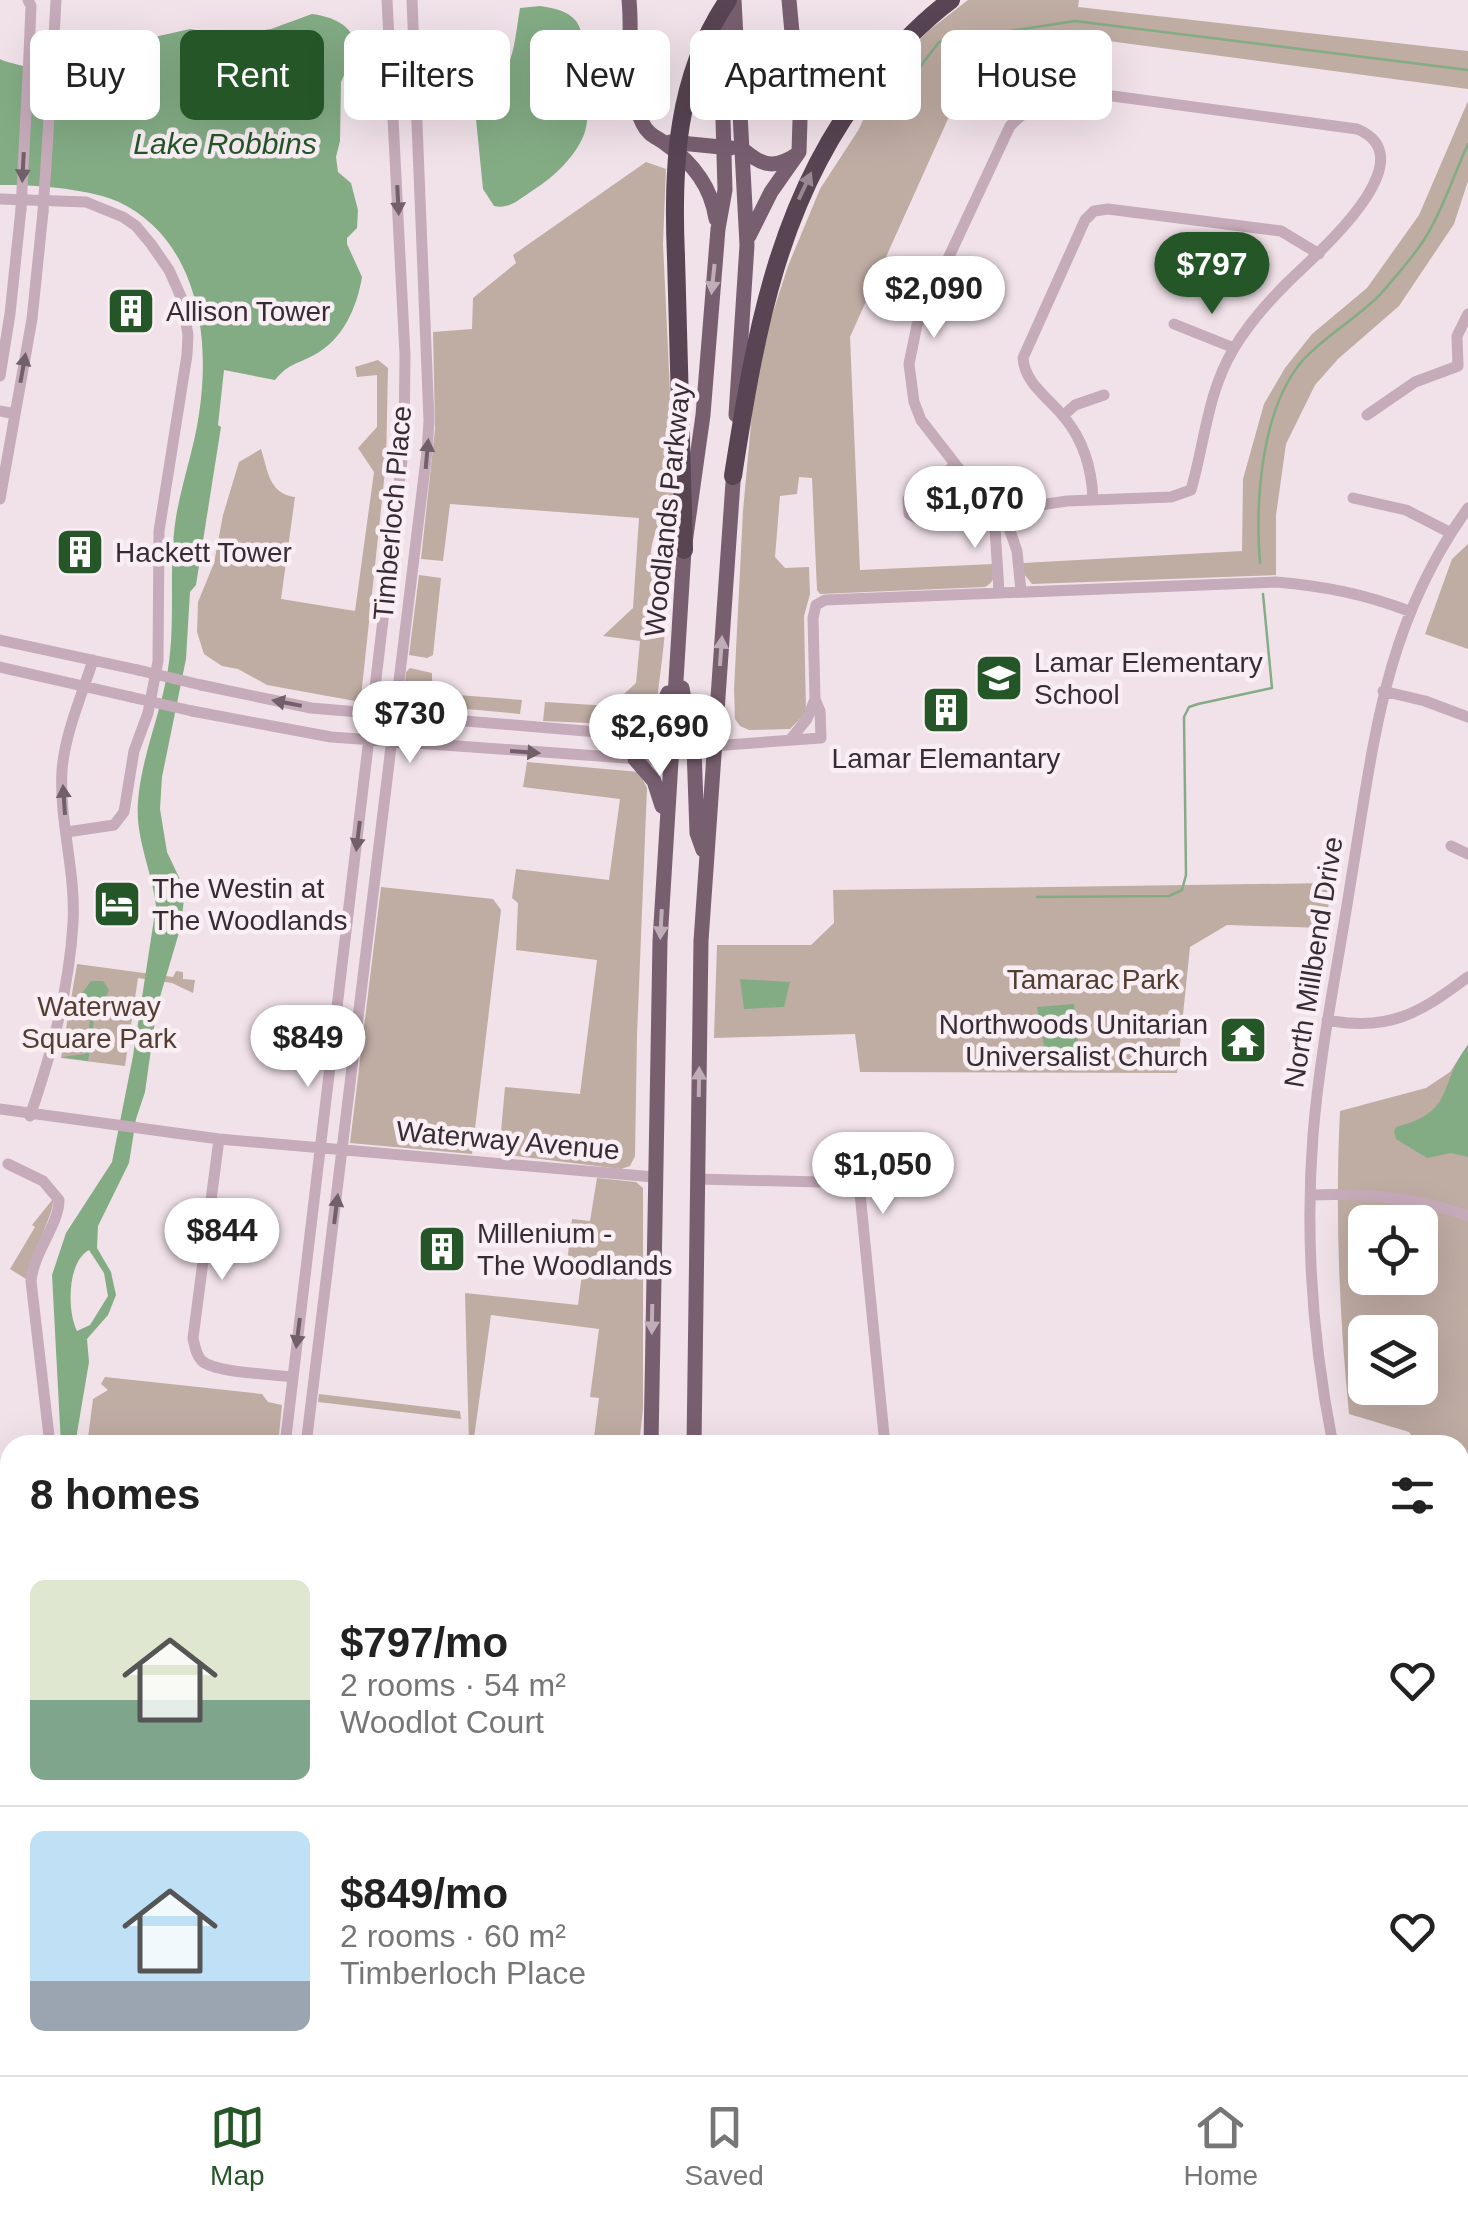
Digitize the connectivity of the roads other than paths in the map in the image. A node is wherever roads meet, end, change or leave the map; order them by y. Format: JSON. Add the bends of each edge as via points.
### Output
{"nodes":[{"id":1,"x":28,"y":0,"type":"edge"},
{"id":2,"x":56,"y":0,"type":"edge"},
{"id":3,"x":387,"y":0,"type":"edge"},
{"id":4,"x":412,"y":0,"type":"edge"},
{"id":5,"x":630,"y":0,"type":"edge"},
{"id":6,"x":719,"y":0,"type":"edge"},
{"id":7,"x":731,"y":0,"type":"edge"},
{"id":8,"x":789,"y":0,"type":"edge"},
{"id":9,"x":951,"y":0,"type":"edge"},
{"id":10,"x":389,"y":30,"type":"edge"},
{"id":11,"x":413,"y":30,"type":"edge"},
{"id":12,"x":394,"y":120,"type":"edge"},
{"id":13,"x":418,"y":120,"type":"edge"},
{"id":14,"x":662,"y":141,"type":"junction"},
{"id":15,"x":730,"y":143,"type":"junction"},
{"id":16,"x":799,"y":152,"type":"junction"},
{"id":17,"x":0,"y":199,"type":"edge"},
{"id":18,"x":718,"y":229,"type":"junction"},
{"id":19,"x":747,"y":245,"type":"junction"},
{"id":20,"x":1318,"y":254,"type":"junction"},
{"id":21,"x":1468,"y":314,"type":"edge"},
{"id":22,"x":1174,"y":324,"type":"dead end"},
{"id":23,"x":1234,"y":348,"type":"junction"},
{"id":24,"x":1458,"y":366,"type":"junction"},
{"id":25,"x":0,"y":376,"type":"edge"},
{"id":26,"x":1468,"y":377,"type":"edge"},
{"id":27,"x":1104,"y":396,"type":"dead end"},
{"id":28,"x":0,"y":411,"type":"edge"},
{"id":29,"x":15,"y":414,"type":"junction"},
{"id":30,"x":1368,"y":415,"type":"dead end"},
{"id":31,"x":1063,"y":416,"type":"junction"},
{"id":32,"x":956,"y":466,"type":"junction"},
{"id":33,"x":734,"y":476,"type":"junction"},
{"id":34,"x":971,"y":482,"type":"junction"},
{"id":35,"x":0,"y":498,"type":"edge"},
{"id":36,"x":1353,"y":498,"type":"dead end"},
{"id":37,"x":1092,"y":500,"type":"junction"},
{"id":38,"x":1468,"y":508,"type":"edge"},
{"id":39,"x":397,"y":510,"type":"junction"},
{"id":40,"x":994,"y":512,"type":"junction"},
{"id":41,"x":419,"y":513,"type":"junction"},
{"id":42,"x":1452,"y":533,"type":"junction"},
{"id":43,"x":684,"y":550,"type":"junction"},
{"id":44,"x":1021,"y":590,"type":"junction"},
{"id":45,"x":998,"y":592,"type":"junction"},
{"id":46,"x":1409,"y":610,"type":"junction"},
{"id":47,"x":0,"y":640,"type":"edge"},
{"id":48,"x":92,"y":660,"type":"junction"},
{"id":49,"x":677,"y":665,"type":"junction"},
{"id":50,"x":0,"y":667,"type":"edge"},
{"id":51,"x":84,"y":686,"type":"junction"},
{"id":52,"x":1382,"y":691,"type":"junction"},
{"id":53,"x":815,"y":699,"type":"junction"},
{"id":54,"x":374,"y":714,"type":"junction"},
{"id":55,"x":396,"y":716,"type":"junction"},
{"id":56,"x":1468,"y":717,"type":"edge"},
{"id":57,"x":636,"y":734,"type":"junction"},
{"id":58,"x":370,"y":740,"type":"junction"},
{"id":59,"x":790,"y":740,"type":"junction"},
{"id":60,"x":393,"y":742,"type":"junction"},
{"id":61,"x":672,"y":748,"type":"junction"},
{"id":62,"x":694,"y":748,"type":"junction"},
{"id":63,"x":714,"y":748,"type":"junction"},
{"id":64,"x":634,"y":759,"type":"junction"},
{"id":65,"x":666,"y":827,"type":"junction"},
{"id":66,"x":66,"y":832,"type":"junction"},
{"id":67,"x":1450,"y":846,"type":"dead end"},
{"id":68,"x":1468,"y":854,"type":"edge"},
{"id":69,"x":706,"y":859,"type":"junction"},
{"id":70,"x":1468,"y":976,"type":"edge"},
{"id":71,"x":1327,"y":1020,"type":"junction"},
{"id":72,"x":0,"y":1109,"type":"edge"},
{"id":73,"x":30,"y":1116,"type":"junction"},
{"id":74,"x":220,"y":1139,"type":"junction"},
{"id":75,"x":321,"y":1149,"type":"junction"},
{"id":76,"x":343,"y":1152,"type":"junction"},
{"id":77,"x":8,"y":1164,"type":"dead end"},
{"id":78,"x":654,"y":1177,"type":"junction"},
{"id":79,"x":697,"y":1180,"type":"junction"},
{"id":80,"x":1310,"y":1195,"type":"junction"},
{"id":81,"x":1468,"y":1216,"type":"edge"},
{"id":82,"x":292,"y":1377,"type":"junction"},
{"id":83,"x":48,"y":1435,"type":"edge"},
{"id":84,"x":286,"y":1435,"type":"edge"},
{"id":85,"x":307,"y":1435,"type":"edge"},
{"id":86,"x":651,"y":1435,"type":"edge"},
{"id":87,"x":694,"y":1435,"type":"edge"},
{"id":88,"x":884,"y":1435,"type":"edge"},
{"id":89,"x":1332,"y":1435,"type":"edge"}],
"edges":[{"from":1,"to":25,"type":"street","one_way":true,"bridge":true,"via":[[21,210]]},
{"from":29,"to":2,"type":"street","one_way":true,"bridge":true,"via":[[34,304]]},
{"from":3,"to":10,"type":"street","name":"Timberloch Place"},
{"from":4,"to":11,"type":"street","name":"Timberloch Place"},
{"from":5,"to":14,"type":"main road","via":[[634,96],[642,123]]},
{"from":6,"to":15,"type":"main road","name":"Woodlands Parkway"},
{"from":7,"to":15,"type":"main road"},
{"from":7,"to":43,"type":"highway","bridge":true,"via":[[705,40],[684,104],[675,176]]},
{"from":8,"to":16,"type":"main road"},
{"from":33,"to":9,"type":"highway","one_way":true,"via":[[770,277],[804,186],[860,94],[895,50]]},
{"from":12,"to":39,"type":"street","name":"Timberloch Place","one_way":true,"via":[[405,369]]},
{"from":41,"to":13,"type":"street","name":"Timberloch Place","one_way":true,"via":[[429,420]]},
{"from":14,"to":15,"type":"main road"},
{"from":14,"to":18,"type":"main road","via":[[702,178]]},
{"from":15,"to":16,"type":"main road","via":[[774,166]]},
{"from":15,"to":18,"type":"main road","name":"Woodlands Parkway"},
{"from":15,"to":19,"type":"main road","name":"Woodlands Parkway"},
{"from":16,"to":19,"type":"main road","via":[[770,192]]},
{"from":17,"to":66,"type":"street","via":[[86,202],[136,226],[169,270],[188,335],[159,531],[158,661],[125,809],[114,825]]},
{"from":18,"to":43,"type":"main road","name":"Woodlands Parkway","one_way":true},
{"from":19,"to":33,"type":"main road","name":"Woodlands Parkway"},
{"from":20,"to":23,"type":"street"},
{"from":20,"to":31,"type":"street","via":[[1281,231],[1094,211],[1084,220],[1023,358],[1024,373]]},
{"from":20,"to":32,"type":"street","via":[[1376,179],[1382,158],[1371,135],[1114,95],[1050,97],[1010,126],[917,324],[909,364],[914,402]]},
{"from":21,"to":24,"type":"street","via":[[1457,336]]},
{"from":22,"to":23,"type":"street"},
{"from":23,"to":37,"type":"street","via":[[1206,414],[1191,490]]},
{"from":24,"to":26,"type":"street"},
{"from":24,"to":30,"type":"street","via":[[1415,382]]},
{"from":27,"to":31,"type":"street"},
{"from":28,"to":29,"type":"street"},
{"from":29,"to":35,"type":"street"},
{"from":31,"to":37,"type":"street","via":[[1086,455]]},
{"from":32,"to":34,"type":"street"},
{"from":32,"to":34,"type":"street","via":[[908,499],[908,514],[937,511]]},
{"from":63,"to":33,"type":"main road","name":"Woodlands Parkway","one_way":true},
{"from":34,"to":40,"type":"street"},
{"from":36,"to":42,"type":"street","via":[[1406,510]]},
{"from":37,"to":40,"type":"street"},
{"from":38,"to":42,"type":"street","name":"North Millbend Drive"},
{"from":39,"to":41,"type":"street"},
{"from":39,"to":54,"type":"street","name":"Timberloch Place"},
{"from":40,"to":44,"type":"street","via":[[1008,525],[1017,551]]},
{"from":40,"to":45,"type":"street"},
{"from":41,"to":55,"type":"street","name":"Timberloch Place"},
{"from":42,"to":46,"type":"street","name":"North Millbend Drive"},
{"from":43,"to":49,"type":"main road","name":"Woodlands Parkway"},
{"from":44,"to":45,"type":"street"},
{"from":44,"to":46,"type":"street","via":[[1276,582],[1346,590]]},
{"from":45,"to":53,"type":"street","via":[[820,601],[813,618]]},
{"from":46,"to":52,"type":"street","name":"North Millbend Drive"},
{"from":47,"to":48,"type":"street"},
{"from":48,"to":51,"type":"street"},
{"from":54,"to":48,"type":"street","one_way":true,"bridge":true,"via":[[293,705]]},
{"from":49,"to":57,"type":"main road","via":[[660,715]]},
{"from":49,"to":61,"type":"main road","name":"Woodlands Parkway"},
{"from":49,"to":62,"type":"main road"},
{"from":50,"to":51,"type":"street"},
{"from":51,"to":58,"type":"street","bridge":true,"via":[[269,727]]},
{"from":66,"to":51,"type":"street","one_way":true,"via":[[62,768]]},
{"from":52,"to":56,"type":"street"},
{"from":52,"to":71,"type":"street","name":"North Millbend Drive"},
{"from":53,"to":59,"type":"street"},
{"from":53,"to":59,"type":"street","via":[[821,738]]},
{"from":54,"to":55,"type":"street"},
{"from":54,"to":58,"type":"street","name":"Timberloch Place"},
{"from":55,"to":57,"type":"street"},
{"from":55,"to":60,"type":"street","name":"Timberloch Place"},
{"from":57,"to":61,"type":"street","via":[[656,736]]},
{"from":58,"to":60,"type":"street"},
{"from":58,"to":75,"type":"street","name":"Timberloch Place","one_way":true},
{"from":59,"to":63,"type":"street"},
{"from":60,"to":64,"type":"street","one_way":true},
{"from":60,"to":76,"type":"street","name":"Timberloch Place"},
{"from":61,"to":62,"type":"street"},
{"from":61,"to":64,"type":"street","via":[[654,760]]},
{"from":61,"to":65,"type":"main road","name":"Woodlands Parkway"},
{"from":62,"to":63,"type":"street"},
{"from":62,"to":69,"type":"main road","via":[[696,833]]},
{"from":63,"to":69,"type":"main road","name":"Woodlands Parkway"},
{"from":64,"to":65,"type":"main road","via":[[654,781]]},
{"from":65,"to":78,"type":"main road","name":"Woodlands Parkway","one_way":true},
{"from":66,"to":73,"type":"street","via":[[73,892],[67,978]]},
{"from":67,"to":68,"type":"street"},
{"from":79,"to":69,"type":"main road","name":"Woodlands Parkway","one_way":true},
{"from":70,"to":71,"type":"street","via":[[1384,1023]]},
{"from":71,"to":80,"type":"street","name":"North Millbend Drive"},
{"from":72,"to":73,"type":"street","name":"Waterway Avenue"},
{"from":73,"to":74,"type":"street","name":"Waterway Avenue"},
{"from":74,"to":75,"type":"street","name":"Waterway Avenue"},
{"from":74,"to":82,"type":"street","via":[[193,1338],[197,1354],[218,1368]]},
{"from":75,"to":76,"type":"street","name":"Waterway Avenue"},
{"from":75,"to":82,"type":"street","name":"Timberloch Place","one_way":true},
{"from":76,"to":78,"type":"street","name":"Waterway Avenue"},
{"from":85,"to":76,"type":"street","name":"Timberloch Place","one_way":true},
{"from":77,"to":83,"type":"street","via":[[43,1181],[60,1203],[31,1281]]},
{"from":78,"to":86,"type":"main road","name":"Woodlands Parkway","one_way":true},
{"from":79,"to":87,"type":"main road","name":"Woodlands Parkway"},
{"from":79,"to":88,"type":"street","via":[[859,1183]]},
{"from":80,"to":81,"type":"street","via":[[1396,1199]]},
{"from":80,"to":89,"type":"street","name":"North Millbend Drive","via":[[1314,1303]]},
{"from":82,"to":84,"type":"street","name":"Timberloch Place"}]}
